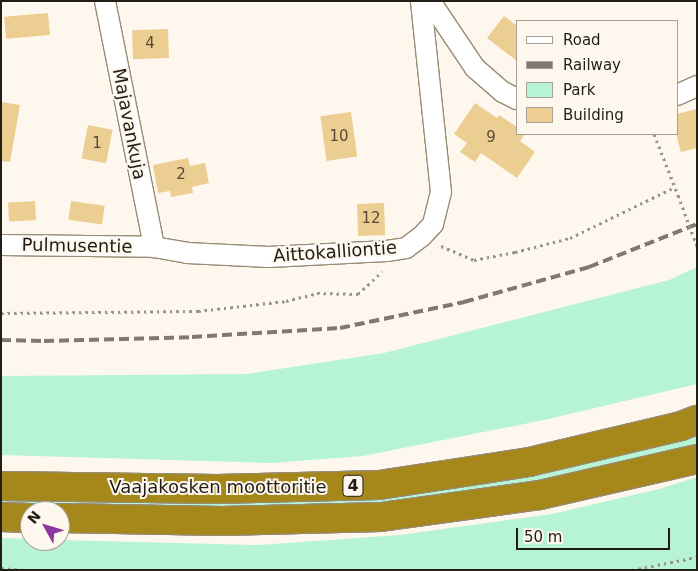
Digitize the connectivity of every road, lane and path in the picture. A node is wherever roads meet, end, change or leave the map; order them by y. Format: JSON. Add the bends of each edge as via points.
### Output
{"nodes":[{"id":1,"x":105,"y":1,"type":"edge"},
{"id":2,"x":421,"y":1,"type":"edge"},
{"id":3,"x":430,"y":1,"type":"edge"},
{"id":4,"x":697,"y":86,"type":"edge"},
{"id":5,"x":678,"y":95,"type":"edge"},
{"id":6,"x":516,"y":98,"type":"edge"},
{"id":7,"x":654,"y":135,"type":"edge"},
{"id":8,"x":675,"y":186,"type":"junction"},
{"id":9,"x":422,"y":236,"type":"junction"},
{"id":10,"x":1,"y":245,"type":"edge"},
{"id":11,"x":697,"y":246,"type":"edge"},
{"id":12,"x":154,"y":247,"type":"junction"},
{"id":13,"x":395,"y":250,"type":"junction"},
{"id":14,"x":1,"y":313,"type":"edge"},
{"id":15,"x":697,"y":420,"type":"edge"},
{"id":16,"x":697,"y":459,"type":"edge"},
{"id":17,"x":1,"y":486,"type":"edge"},
{"id":18,"x":1,"y":517,"type":"edge"},
{"id":19,"x":20,"y":518,"type":"edge"},
{"id":20,"x":70,"y":518,"type":"edge"},
{"id":21,"x":697,"y":557,"type":"edge"},
{"id":22,"x":1,"y":568,"type":"edge"},
{"id":23,"x":26,"y":570,"type":"edge"},
{"id":24,"x":632,"y":570,"type":"edge"}],
"edges":[{"from":1,"to":12,"type":"street","name":"Majavankuja"},
{"from":2,"to":9,"type":"street","name":"Aittokalliontie","via":[[441,192],[433,224]]},
{"from":3,"to":6,"type":"street","via":[[475,68],[503,92]]},
{"from":4,"to":5,"type":"street"},
{"from":7,"to":8,"type":"path"},
{"from":8,"to":9,"type":"path","via":[[570,238],[515,252],[474,260]]},
{"from":8,"to":11,"type":"path","bridge":true},
{"from":9,"to":13,"type":"street","name":"Aittokalliontie","via":[[406,248]]},
{"from":10,"to":12,"type":"street","name":"Pulmusentie"},
{"from":12,"to":13,"type":"street","name":"Aittokalliontie","via":[[187,253],[269,257]]},
{"from":13,"to":14,"type":"path","via":[[380,274],[358,294],[317,293],[286,301],[198,311]]},
{"from":15,"to":17,"type":"highway","name":"Vaajakosken moottoritie","number":"4","via":[[529,462],[379,485],[217,489]]},
{"from":16,"to":20,"type":"highway","name":"Vaajakosken moottoritie","number":"4","via":[[540,495],[381,517],[222,521]]},
{"from":18,"to":19,"type":"highway"},
{"from":21,"to":24,"type":"path"},
{"from":22,"to":23,"type":"path"}]}
